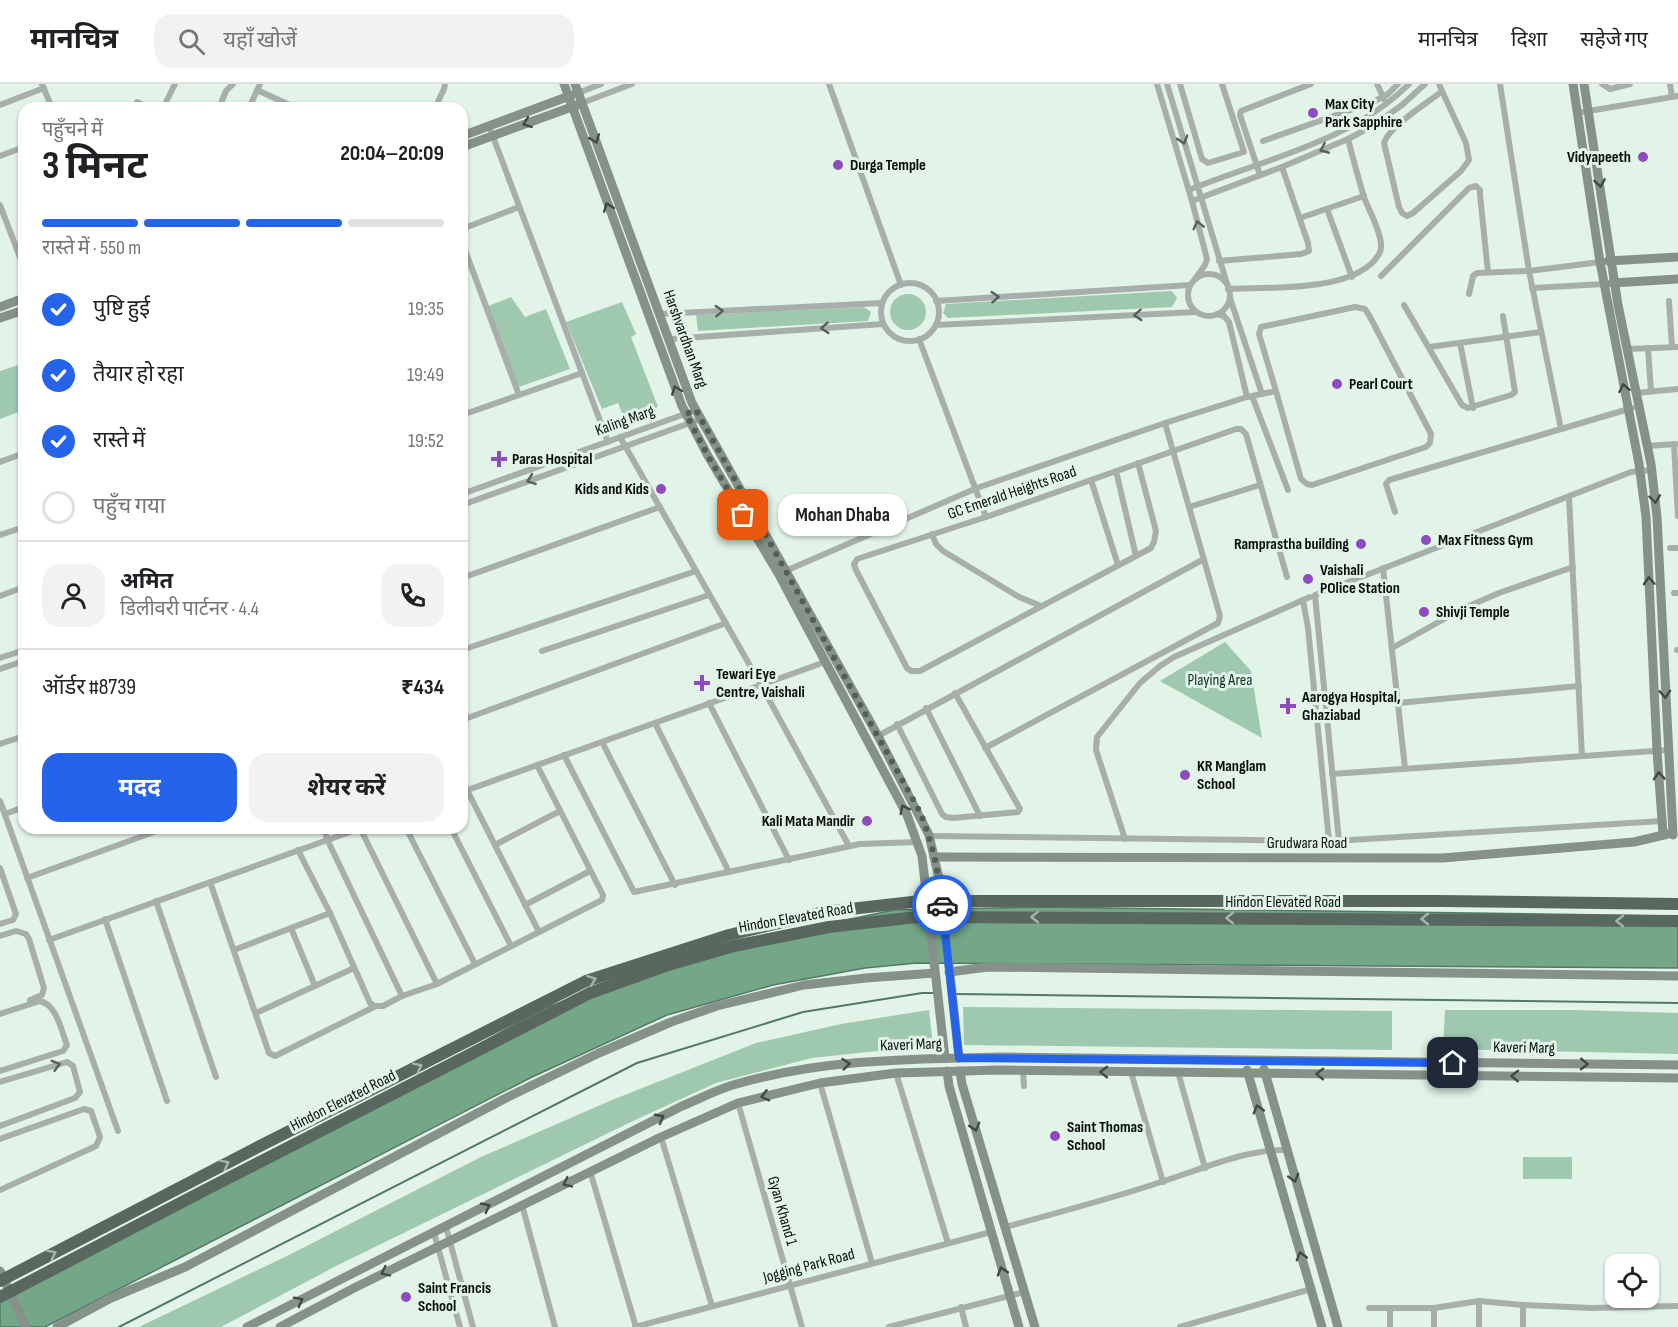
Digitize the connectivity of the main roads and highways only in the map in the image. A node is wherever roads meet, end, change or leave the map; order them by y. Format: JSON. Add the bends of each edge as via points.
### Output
{"nodes":[{"id":1,"x":1678,"y":904,"type":"edge"},
{"id":2,"x":1678,"y":921,"type":"edge"},
{"id":3,"x":0,"y":1281,"type":"edge"},
{"id":4,"x":0,"y":1297,"type":"edge"}],
"edges":[{"from":3,"to":1,"type":"highway","name":"Hindon Elevated Road","one_way":true,"bridge":true,"via":[[586,981],[729,935],[825,912],[921,901]]},
{"from":2,"to":4,"type":"highway","name":"Hindon Elevated Road","one_way":true,"bridge":true,"via":[[917,917],[829,927],[734,946],[590,993]]}]}
